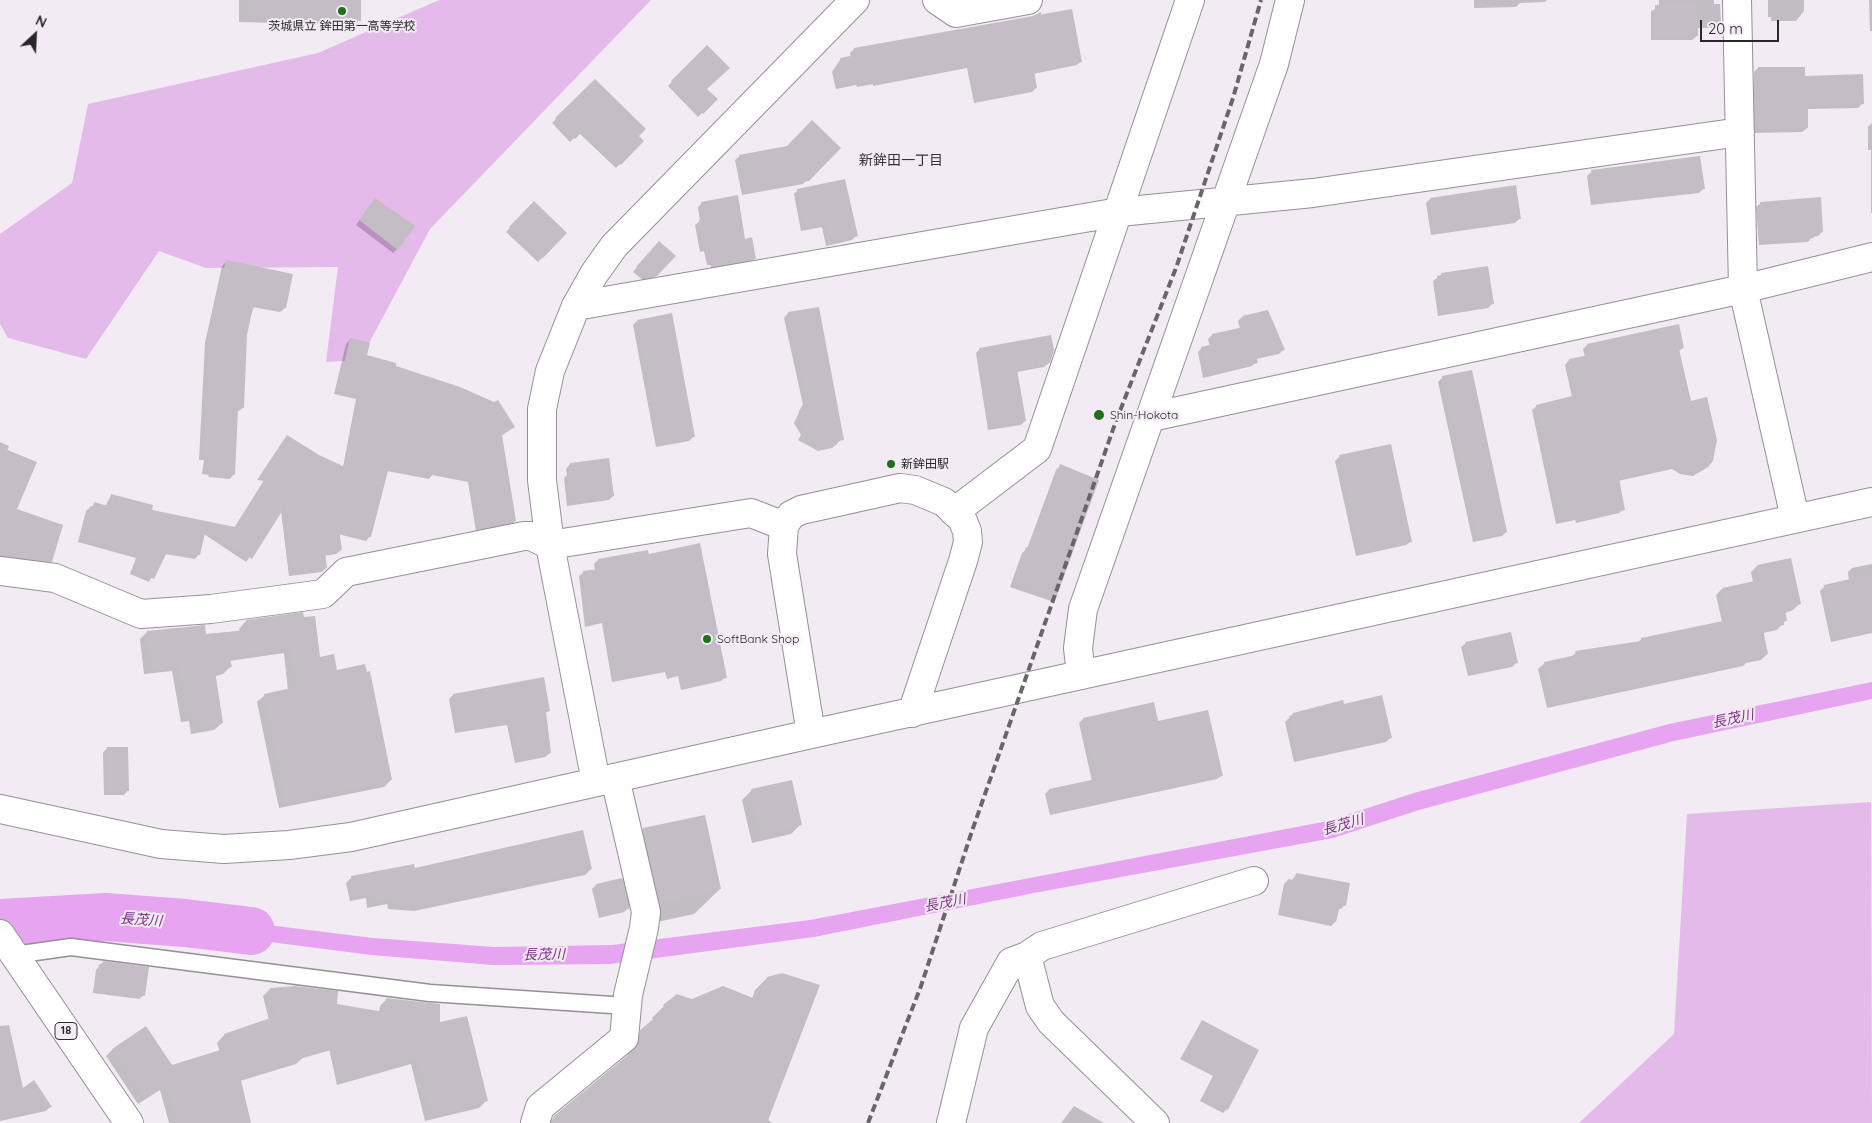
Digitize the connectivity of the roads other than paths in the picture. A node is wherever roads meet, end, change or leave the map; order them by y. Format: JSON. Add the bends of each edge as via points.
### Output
{"nodes":[{"id":1,"x":855,"y":0,"type":"edge"},
{"id":2,"x":937,"y":0,"type":"edge"},
{"id":3,"x":1028,"y":0,"type":"edge"},
{"id":4,"x":1190,"y":0,"type":"edge"},
{"id":5,"x":1290,"y":0,"type":"edge"},
{"id":6,"x":1737,"y":0,"type":"edge"},
{"id":7,"x":1740,"y":132,"type":"junction"},
{"id":8,"x":1225,"y":203,"type":"junction"},
{"id":9,"x":1119,"y":212,"type":"junction"},
{"id":10,"x":1872,"y":257,"type":"edge"},
{"id":11,"x":1743,"y":289,"type":"junction"},
{"id":12,"x":576,"y":306,"type":"junction"},
{"id":13,"x":1151,"y":417,"type":"junction"},
{"id":14,"x":1872,"y":502,"type":"edge"},
{"id":15,"x":954,"y":512,"type":"junction"},
{"id":16,"x":1795,"y":518,"type":"junction"},
{"id":17,"x":784,"y":526,"type":"junction"},
{"id":18,"x":550,"y":545,"type":"junction"},
{"id":19,"x":0,"y":571,"type":"edge"},
{"id":20,"x":1081,"y":675,"type":"junction"},
{"id":21,"x":912,"y":713,"type":"junction"},
{"id":22,"x":811,"y":734,"type":"junction"},
{"id":23,"x":605,"y":780,"type":"junction"},
{"id":24,"x":0,"y":809,"type":"edge"},
{"id":25,"x":1254,"y":881,"type":"dead end"},
{"id":26,"x":6,"y":943,"type":"edge"},
{"id":27,"x":1027,"y":956,"type":"junction"},
{"id":28,"x":627,"y":1001,"type":"junction"},
{"id":29,"x":129,"y":1123,"type":"edge"},
{"id":30,"x":534,"y":1123,"type":"edge"},
{"id":31,"x":951,"y":1123,"type":"edge"},
{"id":32,"x":1155,"y":1123,"type":"edge"}],
"edges":[{"from":1,"to":12,"type":"street","via":[[614,246]]},
{"from":2,"to":3,"type":"street","via":[[956,13]]},
{"from":4,"to":9,"type":"street"},
{"from":5,"to":8,"type":"street","via":[[1274,64]]},
{"from":6,"to":7,"type":"street"},
{"from":7,"to":8,"type":"street"},
{"from":7,"to":11,"type":"street"},
{"from":8,"to":9,"type":"street"},
{"from":8,"to":13,"type":"street"},
{"from":9,"to":12,"type":"street"},
{"from":9,"to":15,"type":"street","via":[[1037,448]]},
{"from":10,"to":11,"type":"street"},
{"from":11,"to":13,"type":"street"},
{"from":11,"to":16,"type":"street"},
{"from":12,"to":18,"type":"street","via":[[550,371],[542,409],[542,480]]},
{"from":13,"to":20,"type":"street","via":[[1083,609],[1078,639]]},
{"from":14,"to":16,"type":"street"},
{"from":15,"to":17,"type":"street","via":[[931,495],[900,488],[801,510],[791,515]]},
{"from":15,"to":21,"type":"street","via":[[962,519],[968,542]]},
{"from":16,"to":20,"type":"street"},
{"from":17,"to":18,"type":"street","via":[[751,513]]},
{"from":17,"to":22,"type":"street","via":[[782,554]]},
{"from":18,"to":19,"type":"street","via":[[524,536],[346,572],[323,594],[211,609],[141,614],[55,578]]},
{"from":18,"to":23,"type":"street"},
{"from":20,"to":21,"type":"street"},
{"from":21,"to":22,"type":"street"},
{"from":22,"to":23,"type":"street"},
{"from":23,"to":24,"type":"street","via":[[351,837],[224,849],[162,844]]},
{"from":23,"to":28,"type":"street","via":[[646,912]]},
{"from":25,"to":27,"type":"street","via":[[1042,946]]},
{"from":26,"to":28,"type":"lane","via":[[71,947],[430,993]]},
{"from":26,"to":29,"type":"street","number":"18"},
{"from":27,"to":31,"type":"street","via":[[1010,962],[974,1028]]},
{"from":27,"to":32,"type":"street","via":[[1040,1006],[1051,1022]]},
{"from":28,"to":30,"type":"street","via":[[624,1038],[540,1107]]}]}
